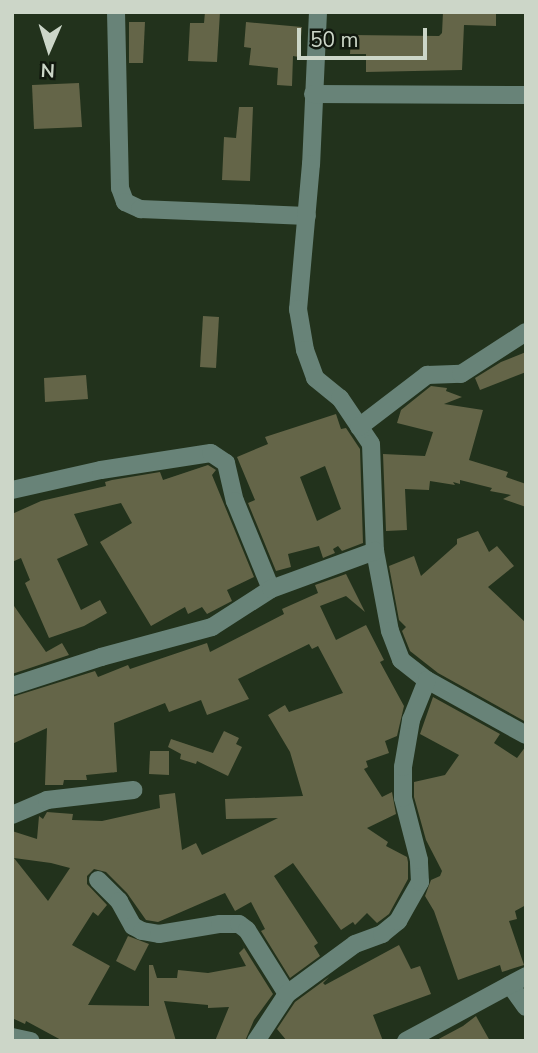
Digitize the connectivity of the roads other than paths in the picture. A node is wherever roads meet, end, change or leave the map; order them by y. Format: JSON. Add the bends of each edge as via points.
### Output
{"nodes":[{"id":1,"x":116,"y":12,"type":"edge"},
{"id":2,"x":318,"y":12,"type":"edge"},
{"id":3,"x":313,"y":94,"type":"junction"},
{"id":4,"x":526,"y":95,"type":"edge"},
{"id":5,"x":307,"y":216,"type":"junction"},
{"id":6,"x":526,"y":332,"type":"edge"},
{"id":7,"x":359,"y":427,"type":"junction"},
{"id":8,"x":12,"y":490,"type":"edge"},
{"id":9,"x":375,"y":551,"type":"junction"},
{"id":10,"x":271,"y":589,"type":"junction"},
{"id":11,"x":427,"y":680,"type":"junction"},
{"id":12,"x":12,"y":686,"type":"edge"},
{"id":13,"x":526,"y":735,"type":"edge"},
{"id":14,"x":132,"y":790,"type":"dead end"},
{"id":15,"x":12,"y":815,"type":"edge"},
{"id":16,"x":98,"y":880,"type":"dead end"},
{"id":17,"x":518,"y":980,"type":"edge"},
{"id":18,"x":287,"y":994,"type":"junction"},
{"id":19,"x":526,"y":1007,"type":"edge"},
{"id":20,"x":256,"y":1041,"type":"edge"},
{"id":21,"x":406,"y":1041,"type":"edge"}],
"edges":[{"from":1,"to":5,"type":"street","via":[[120,188],[125,202],[140,209]]},
{"from":2,"to":3,"type":"street"},
{"from":3,"to":4,"type":"street"},
{"from":3,"to":5,"type":"street"},
{"from":5,"to":7,"type":"street","via":[[298,309],[305,350],[315,378],[340,398]]},
{"from":6,"to":7,"type":"street","via":[[461,374],[427,375]]},
{"from":7,"to":9,"type":"street","via":[[371,444]]},
{"from":8,"to":10,"type":"street","via":[[45,480],[211,453],[226,463],[235,501]]},
{"from":9,"to":10,"type":"street"},
{"from":9,"to":11,"type":"street","via":[[390,631],[401,660]]},
{"from":10,"to":12,"type":"street","via":[[212,627]]},
{"from":11,"to":13,"type":"street"},
{"from":11,"to":18,"type":"street","via":[[411,720],[403,767],[420,882],[398,921],[382,934],[355,944]]},
{"from":14,"to":15,"type":"street","via":[[47,800]]},
{"from":16,"to":18,"type":"street","via":[[119,901],[133,926],[142,931],[159,934],[239,924]]},
{"from":17,"to":19,"type":"street"},
{"from":17,"to":21,"type":"street"},
{"from":18,"to":20,"type":"street"}]}
